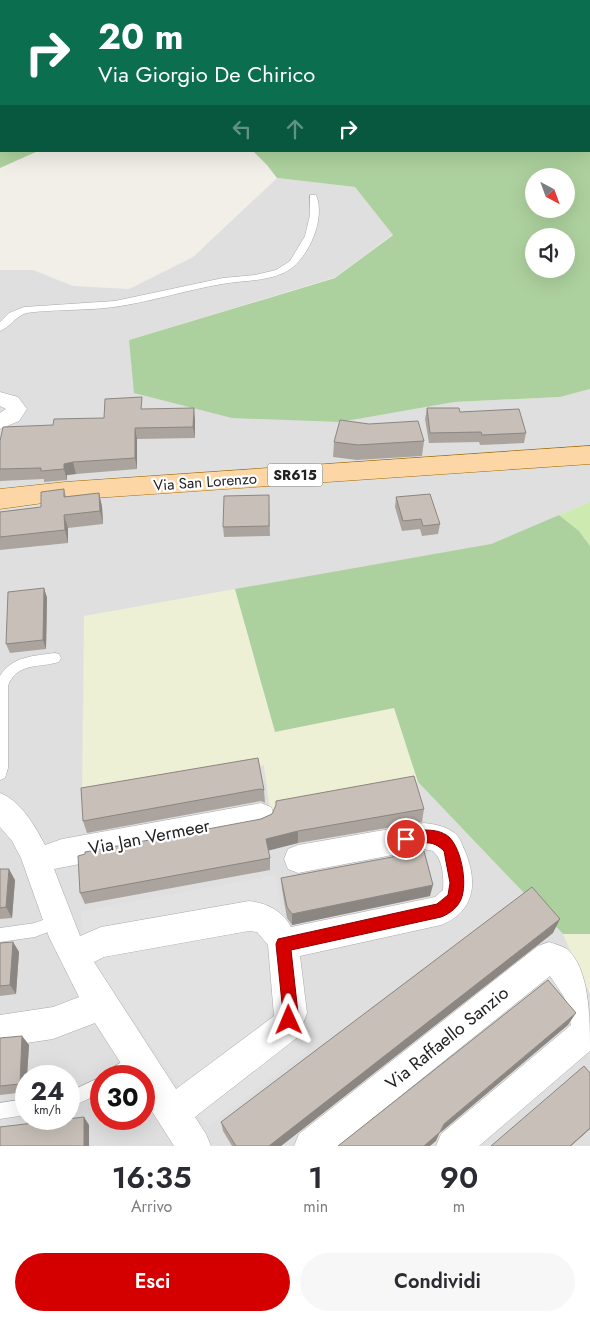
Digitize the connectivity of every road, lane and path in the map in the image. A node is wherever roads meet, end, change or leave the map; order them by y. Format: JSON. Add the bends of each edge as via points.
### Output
{"nodes":[{"id":1,"x":313,"y":197,"type":"dead end"},
{"id":2,"x":0,"y":311,"type":"edge"},
{"id":3,"x":17,"y":312,"type":"junction"},
{"id":4,"x":0,"y":328,"type":"edge"},
{"id":5,"x":0,"y":399,"type":"edge"},
{"id":6,"x":0,"y":422,"type":"edge"},
{"id":7,"x":590,"y":454,"type":"edge"},
{"id":8,"x":0,"y":500,"type":"edge"},
{"id":9,"x":56,"y":658,"type":"dead end"},
{"id":10,"x":0,"y":774,"type":"edge"},
{"id":11,"x":0,"y":806,"type":"edge"},
{"id":12,"x":261,"y":816,"type":"dead end"},
{"id":13,"x":298,"y":859,"type":"dead end"},
{"id":14,"x":37,"y":862,"type":"junction"},
{"id":15,"x":58,"y":921,"type":"junction"},
{"id":16,"x":0,"y":935,"type":"edge"},
{"id":17,"x":283,"y":944,"type":"junction"},
{"id":18,"x":74,"y":956,"type":"junction"},
{"id":19,"x":100,"y":1002,"type":"junction"},
{"id":20,"x":0,"y":1031,"type":"edge"},
{"id":21,"x":125,"y":1065,"type":"edge"},
{"id":22,"x":155,"y":1096,"type":"edge"},
{"id":23,"x":15,"y":1109,"type":"edge"},
{"id":24,"x":0,"y":1111,"type":"edge"},
{"id":25,"x":172,"y":1113,"type":"junction"},
{"id":26,"x":190,"y":1144,"type":"edge"},
{"id":27,"x":311,"y":1146,"type":"edge"},
{"id":28,"x":453,"y":1146,"type":"edge"}],
"edges":[{"from":1,"to":3,"type":"lane","via":[[316,214],[310,232],[292,263],[282,270],[113,304],[33,308]]},
{"from":2,"to":3,"type":"lane"},
{"from":3,"to":4,"type":"lane"},
{"from":5,"to":6,"type":"street","via":[[12,402],[17,409],[12,416]]},
{"from":7,"to":8,"type":"main road","name":"Via San Lorenzo","number":"SR615","via":[[65,491]]},
{"from":9,"to":10,"type":"lane","via":[[20,664],[4,677]]},
{"from":11,"to":14,"type":"street","via":[[22,832]]},
{"from":12,"to":14,"type":"street","name":"Via Jan Vermeer","via":[[62,853]]},
{"from":13,"to":17,"type":"street","via":[[424,836],[435,837],[449,846],[458,883],[457,892],[441,910]]},
{"from":14,"to":15,"type":"street"},
{"from":15,"to":16,"type":"lane","via":[[35,930]]},
{"from":15,"to":18,"type":"street"},
{"from":17,"to":18,"type":"street","via":[[268,920],[249,916],[101,942]]},
{"from":17,"to":25,"type":"street","via":[[291,1013],[286,1026]]},
{"from":18,"to":19,"type":"street"},
{"from":19,"to":20,"type":"street","via":[[82,1014],[55,1024]]},
{"from":19,"to":21,"type":"street"},
{"from":22,"to":25,"type":"street"},
{"from":23,"to":24,"type":"lane"},
{"from":25,"to":26,"type":"street"},
{"from":27,"to":28,"type":"street","name":"Via Raffaello Sanzio","via":[[552,957],[572,977],[578,989],[588,1018],[587,1032]]}]}
